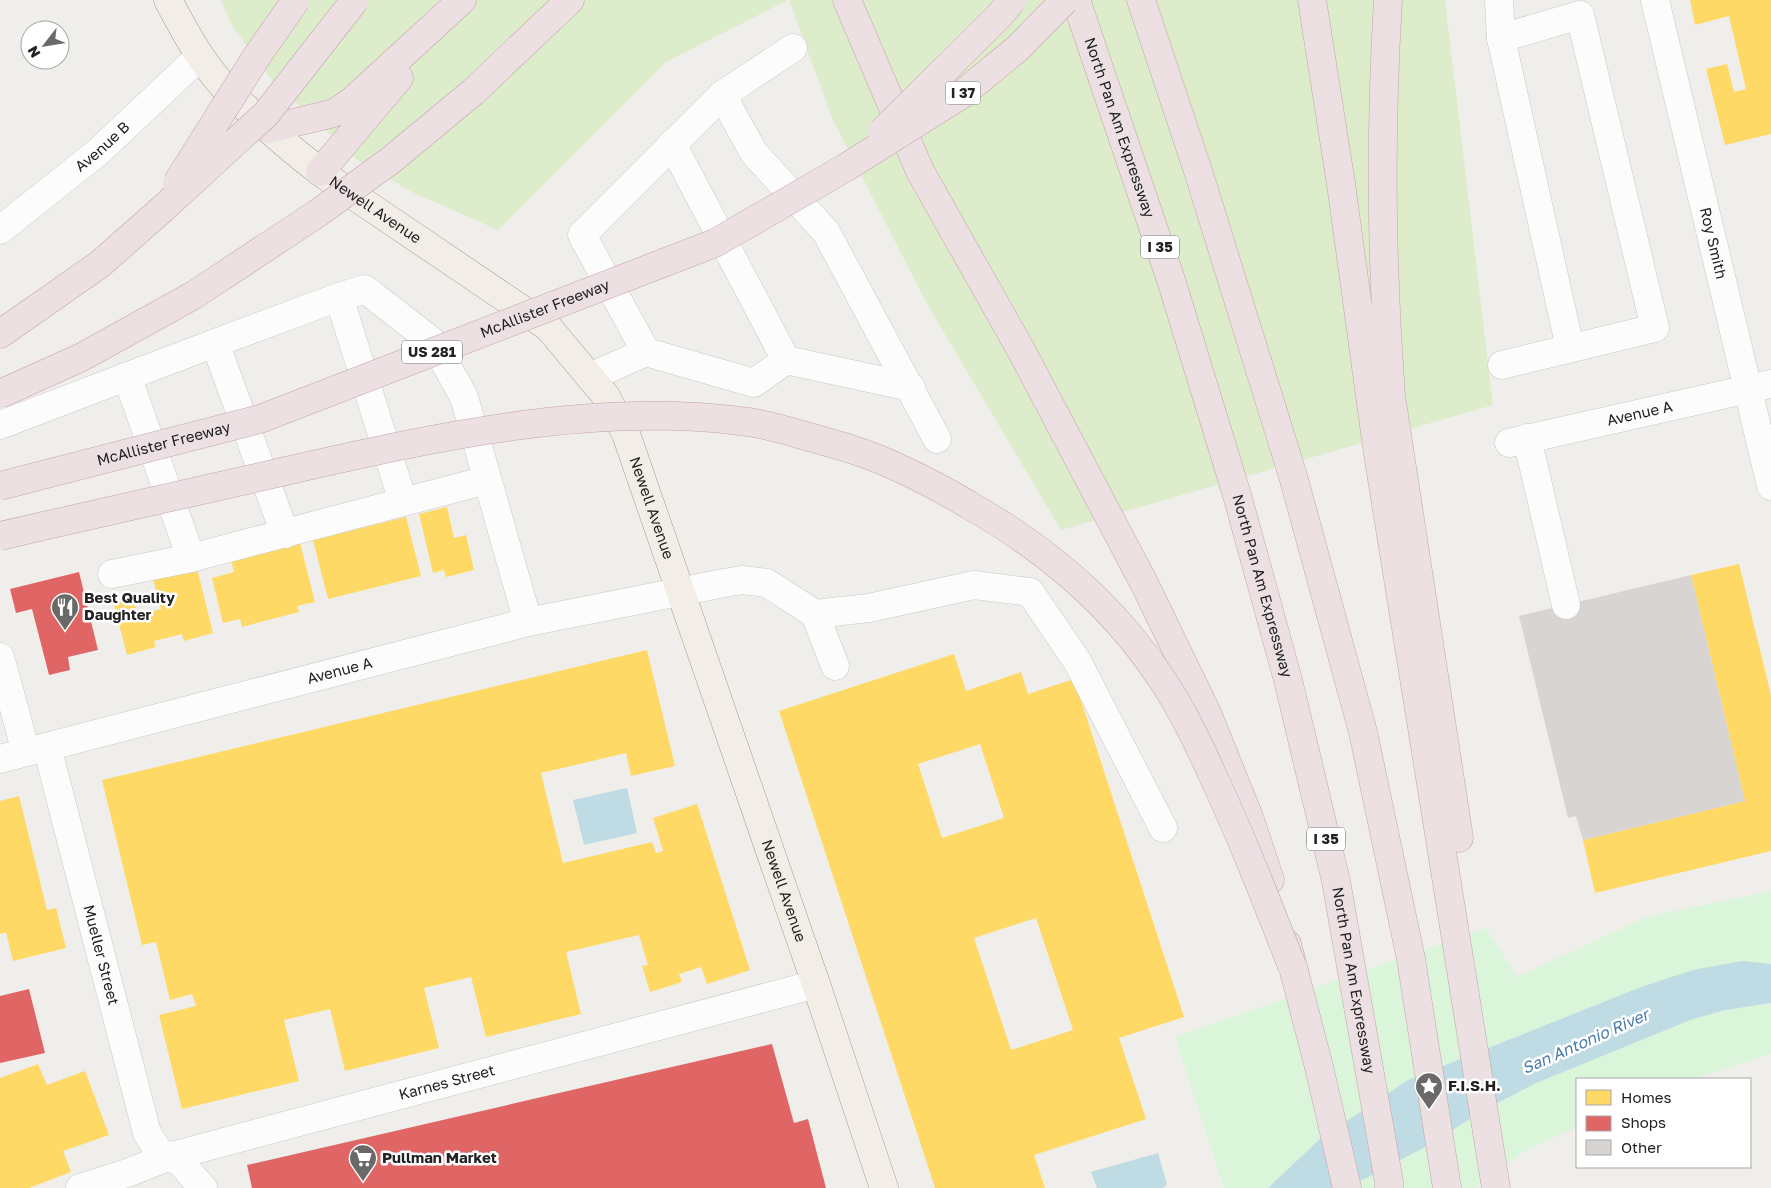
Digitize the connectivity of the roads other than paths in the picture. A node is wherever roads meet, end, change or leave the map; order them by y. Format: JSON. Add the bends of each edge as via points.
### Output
{"nodes":[{"id":1,"x":168,"y":0,"type":"edge"},
{"id":2,"x":296,"y":0,"type":"edge"},
{"id":3,"x":355,"y":0,"type":"edge"},
{"id":4,"x":463,"y":0,"type":"edge"},
{"id":5,"x":570,"y":0,"type":"edge"},
{"id":6,"x":847,"y":0,"type":"edge"},
{"id":7,"x":1012,"y":0,"type":"edge"},
{"id":8,"x":1065,"y":0,"type":"edge"},
{"id":9,"x":1076,"y":0,"type":"edge"},
{"id":10,"x":1141,"y":0,"type":"edge"},
{"id":11,"x":1312,"y":0,"type":"edge"},
{"id":12,"x":1388,"y":0,"type":"edge"},
{"id":13,"x":1499,"y":0,"type":"edge"},
{"id":14,"x":1655,"y":0,"type":"edge"},
{"id":15,"x":1578,"y":8,"type":"edge"},
{"id":16,"x":1501,"y":38,"type":"junction"},
{"id":17,"x":793,"y":48,"type":"dead end"},
{"id":18,"x":200,"y":56,"type":"junction"},
{"id":19,"x":722,"y":95,"type":"junction"},
{"id":20,"x":268,"y":129,"type":"junction"},
{"id":21,"x":672,"y":144,"type":"junction"},
{"id":22,"x":845,"y":168,"type":"junction"},
{"id":23,"x":320,"y":172,"type":"junction"},
{"id":24,"x":159,"y":212,"type":"junction"},
{"id":25,"x":0,"y":230,"type":"edge"},
{"id":26,"x":339,"y":297,"type":"junction"},
{"id":27,"x":0,"y":334,"type":"edge"},
{"id":28,"x":215,"y":343,"type":"junction"},
{"id":29,"x":1570,"y":348,"type":"junction"},
{"id":30,"x":646,"y":352,"type":"junction"},
{"id":31,"x":786,"y":360,"type":"junction"},
{"id":32,"x":1502,"y":365,"type":"dead end"},
{"id":33,"x":128,"y":376,"type":"junction"},
{"id":34,"x":590,"y":377,"type":"junction"},
{"id":35,"x":1759,"y":387,"type":"edge"},
{"id":36,"x":911,"y":388,"type":"junction"},
{"id":37,"x":0,"y":394,"type":"edge"},
{"id":38,"x":0,"y":424,"type":"edge"},
{"id":39,"x":937,"y":439,"type":"dead end"},
{"id":40,"x":1390,"y":459,"type":"junction"},
{"id":41,"x":487,"y":480,"type":"junction"},
{"id":42,"x":0,"y":486,"type":"edge"},
{"id":43,"x":1771,"y":486,"type":"edge"},
{"id":44,"x":403,"y":502,"type":"junction"},
{"id":45,"x":285,"y":534,"type":"junction"},
{"id":46,"x":0,"y":536,"type":"edge"},
{"id":47,"x":191,"y":558,"type":"junction"},
{"id":48,"x":112,"y":574,"type":"dead end"},
{"id":49,"x":681,"y":590,"type":"junction"},
{"id":50,"x":1566,"y":605,"type":"dead end"},
{"id":51,"x":815,"y":614,"type":"junction"},
{"id":52,"x":528,"y":622,"type":"junction"},
{"id":53,"x":0,"y":657,"type":"edge"},
{"id":54,"x":835,"y":666,"type":"dead end"},
{"id":55,"x":36,"y":749,"type":"junction"},
{"id":56,"x":0,"y":759,"type":"edge"},
{"id":57,"x":1163,"y":828,"type":"dead end"},
{"id":58,"x":1292,"y":966,"type":"junction"},
{"id":59,"x":816,"y":984,"type":"junction"},
{"id":60,"x":168,"y":1157,"type":"junction"},
{"id":61,"x":80,"y":1188,"type":"edge"},
{"id":62,"x":203,"y":1188,"type":"edge"},
{"id":63,"x":884,"y":1188,"type":"edge"},
{"id":64,"x":1347,"y":1188,"type":"edge"},
{"id":65,"x":1389,"y":1188,"type":"edge"},
{"id":66,"x":1447,"y":1188,"type":"edge"},
{"id":67,"x":1496,"y":1188,"type":"edge"},
{"id":68,"x":1513,"y":1188,"type":"edge"}],
"edges":[{"from":1,"to":18,"type":"main road","name":"Newell Avenue"},
{"from":2,"to":24,"type":"highway","bridge":true},
{"from":3,"to":24,"type":"highway","bridge":true,"via":[[266,114]]},
{"from":4,"to":20,"type":"highway","via":[[351,102],[334,113]]},
{"from":4,"to":23,"type":"highway"},
{"from":5,"to":37,"type":"highway","bridge":true,"via":[[472,92],[391,160],[318,213],[194,295],[82,356]]},
{"from":6,"to":58,"type":"highway","bridge":true,"via":[[920,171],[1021,350],[1144,583],[1207,713],[1271,882]]},
{"from":7,"to":22,"type":"highway","bridge":true},
{"from":8,"to":22,"type":"highway","number":"I 37","bridge":true,"via":[[1018,48],[961,95]]},
{"from":9,"to":65,"type":"highway","name":"North Pan Am Expressway","number":"I 35","via":[[1172,283],[1237,496],[1288,680],[1336,881]]},
{"from":10,"to":66,"type":"highway","via":[[1293,476],[1363,732],[1411,959]]},
{"from":11,"to":40,"type":"highway"},
{"from":12,"to":40,"type":"highway","via":[[1382,176],[1391,396]]},
{"from":13,"to":16,"type":"street"},
{"from":14,"to":35,"type":"street","name":"Roy Smith"},
{"from":15,"to":16,"type":"street"},
{"from":15,"to":29,"type":"street","via":[[1655,328]]},
{"from":16,"to":29,"type":"street"},
{"from":17,"to":19,"type":"street"},
{"from":18,"to":20,"type":"main road","name":"Newell Avenue","via":[[220,83]]},
{"from":18,"to":25,"type":"street","name":"Avenue B","via":[[98,152]]},
{"from":19,"to":21,"type":"street"},
{"from":19,"to":36,"type":"street","via":[[754,153],[826,232]]},
{"from":20,"to":23,"type":"main road","name":"Newell Avenue"},
{"from":21,"to":30,"type":"street","via":[[582,235]]},
{"from":21,"to":31,"type":"street"},
{"from":22,"to":42,"type":"highway","name":"McAllister Freeway","number":"US 281","bridge":true,"via":[[715,243],[260,419]]},
{"from":23,"to":34,"type":"main road","name":"Newell Avenue","via":[[548,327]]},
{"from":24,"to":27,"type":"highway","via":[[100,264]]},
{"from":26,"to":28,"type":"street"},
{"from":26,"to":41,"type":"street","via":[[365,289],[434,343],[464,398]]},
{"from":26,"to":44,"type":"street"},
{"from":28,"to":33,"type":"street"},
{"from":28,"to":45,"type":"street"},
{"from":29,"to":32,"type":"street"},
{"from":30,"to":31,"type":"street","via":[[754,382]]},
{"from":30,"to":34,"type":"street"},
{"from":31,"to":36,"type":"street"},
{"from":33,"to":38,"type":"street"},
{"from":33,"to":47,"type":"street"},
{"from":34,"to":49,"type":"main road","name":"Newell Avenue","via":[[605,395],[626,434]]},
{"from":35,"to":43,"type":"street","name":"Roy Smith"},
{"from":35,"to":50,"type":"street","name":"Avenue A","via":[[1518,441]]},
{"from":36,"to":39,"type":"street"},
{"from":40,"to":67,"type":"highway"},
{"from":40,"to":68,"type":"highway"},
{"from":41,"to":44,"type":"street"},
{"from":41,"to":52,"type":"street"},
{"from":44,"to":45,"type":"street"},
{"from":45,"to":47,"type":"street"},
{"from":46,"to":58,"type":"highway","bridge":true,"via":[[362,453],[483,431],[592,418],[650,415],[744,421],[841,446],[897,466],[994,519],[1035,546],[1074,578],[1127,632],[1190,725],[1232,816]]},
{"from":47,"to":48,"type":"street"},
{"from":49,"to":51,"type":"street","name":"Avenue A","via":[[742,580],[767,583]]},
{"from":49,"to":52,"type":"street","name":"Avenue A"},
{"from":49,"to":59,"type":"main road","name":"Newell Avenue"},
{"from":51,"to":54,"type":"street"},
{"from":51,"to":57,"type":"street","via":[[869,608],[974,585],[1030,592],[1077,661]]},
{"from":52,"to":55,"type":"street","name":"Avenue A"},
{"from":53,"to":55,"type":"street","name":"Mueller Street"},
{"from":55,"to":56,"type":"street","name":"Avenue A"},
{"from":55,"to":60,"type":"street","name":"Mueller Street","via":[[148,1133],[159,1152]]},
{"from":58,"to":64,"type":"highway"},
{"from":59,"to":60,"type":"street","name":"Karnes Street"},
{"from":59,"to":63,"type":"main road","name":"Newell Avenue"},
{"from":60,"to":61,"type":"street","name":"Karnes Street"},
{"from":60,"to":62,"type":"street","name":"Mueller Street","via":[[188,1168]]}]}
